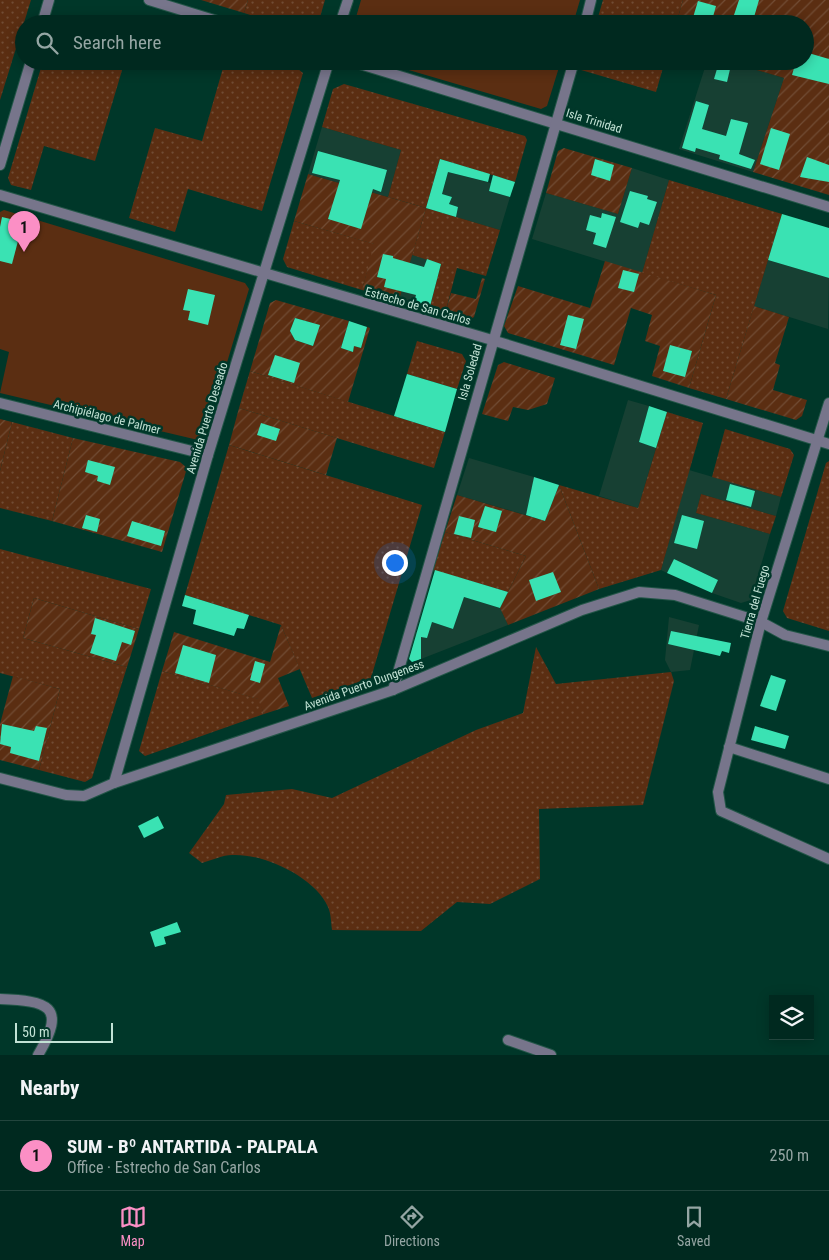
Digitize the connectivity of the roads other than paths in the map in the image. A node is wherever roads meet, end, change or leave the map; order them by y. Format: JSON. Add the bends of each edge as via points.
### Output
{"nodes":[{"id":1,"x":49,"y":0,"type":"edge"},
{"id":2,"x":149,"y":0,"type":"edge"},
{"id":3,"x":348,"y":0,"type":"edge"},
{"id":4,"x":591,"y":0,"type":"edge"},
{"id":5,"x":45,"y":15,"type":"edge"},
{"id":6,"x":198,"y":15,"type":"edge"},
{"id":7,"x":343,"y":15,"type":"edge"},
{"id":8,"x":587,"y":15,"type":"edge"},
{"id":9,"x":28,"y":70,"type":"edge"},
{"id":10,"x":326,"y":70,"type":"edge"},
{"id":11,"x":380,"y":70,"type":"edge"},
{"id":12,"x":572,"y":70,"type":"edge"},
{"id":13,"x":557,"y":123,"type":"junction"},
{"id":14,"x":0,"y":165,"type":"edge"},
{"id":15,"x":0,"y":195,"type":"edge"},
{"id":16,"x":829,"y":207,"type":"edge"},
{"id":17,"x":264,"y":275,"type":"junction"},
{"id":18,"x":492,"y":340,"type":"junction"},
{"id":19,"x":0,"y":403,"type":"edge"},
{"id":20,"x":829,"y":403,"type":"edge"},
{"id":21,"x":818,"y":440,"type":"junction"},
{"id":22,"x":829,"y":444,"type":"edge"},
{"id":23,"x":208,"y":456,"type":"junction"},
{"id":24,"x":762,"y":622,"type":"junction"},
{"id":25,"x":829,"y":646,"type":"edge"},
{"id":26,"x":393,"y":690,"type":"junction"},
{"id":27,"x":729,"y":746,"type":"junction"},
{"id":28,"x":0,"y":778,"type":"edge"},
{"id":29,"x":829,"y":778,"type":"edge"},
{"id":30,"x":114,"y":783,"type":"junction"},
{"id":31,"x":829,"y":859,"type":"edge"},
{"id":32,"x":0,"y":999,"type":"edge"},
{"id":33,"x":508,"y":1040,"type":"dead end"},
{"id":34,"x":38,"y":1055,"type":"edge"},
{"id":35,"x":551,"y":1055,"type":"edge"}],
"edges":[{"from":1,"to":5,"type":"street"},
{"from":2,"to":6,"type":"street"},
{"from":3,"to":7,"type":"street"},
{"from":4,"to":8,"type":"street"},
{"from":9,"to":14,"type":"street"},
{"from":10,"to":17,"type":"street","name":"Avenida Puerto Deseado"},
{"from":11,"to":13,"type":"street","name":"Isla Trinidad"},
{"from":12,"to":13,"type":"street","name":"Isla Soledad"},
{"from":13,"to":16,"type":"street","name":"Isla Trinidad"},
{"from":13,"to":18,"type":"street","name":"Isla Soledad"},
{"from":15,"to":17,"type":"street","name":"Estrecho de San Carlos"},
{"from":17,"to":18,"type":"street","name":"Estrecho de San Carlos"},
{"from":17,"to":23,"type":"street","name":"Avenida Puerto Deseado"},
{"from":18,"to":21,"type":"street","name":"Estrecho de San Carlos"},
{"from":18,"to":26,"type":"street","name":"Isla Soledad"},
{"from":19,"to":23,"type":"street","name":"Archipiélago de Palmer"},
{"from":20,"to":21,"type":"street","name":"Tierra del Fuego"},
{"from":21,"to":22,"type":"street","name":"Estrecho de San Carlos"},
{"from":21,"to":24,"type":"street","name":"Tierra del Fuego"},
{"from":23,"to":30,"type":"street","name":"Avenida Puerto Deseado"},
{"from":24,"to":25,"type":"street","name":"Avenida Puerto Dungeness","via":[[785,635]]},
{"from":24,"to":26,"type":"street","name":"Avenida Puerto Dungeness","via":[[675,595],[639,592],[582,610]]},
{"from":24,"to":27,"type":"street","name":"Tierra del Fuego"},
{"from":26,"to":30,"type":"street","name":"Avenida Puerto Dungeness"},
{"from":27,"to":29,"type":"street"},
{"from":27,"to":31,"type":"street","name":"Tierra del Fuego","via":[[718,792],[721,811]]},
{"from":28,"to":30,"type":"street","name":"Avenida Puerto Dungeness","via":[[66,795],[84,796]]},
{"from":32,"to":34,"type":"street","via":[[34,1000],[48,1008],[52,1019],[50,1035]]},
{"from":33,"to":35,"type":"street"}]}
